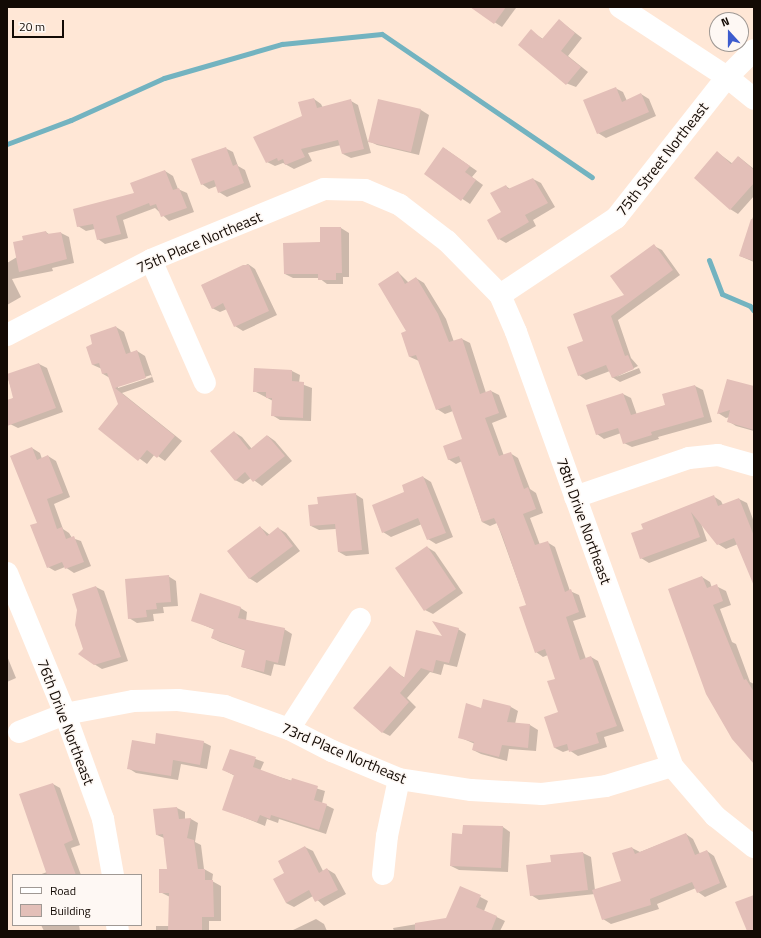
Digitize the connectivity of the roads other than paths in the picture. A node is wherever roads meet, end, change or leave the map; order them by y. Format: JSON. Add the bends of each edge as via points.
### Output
{"nodes":[{"id":1,"x":620,"y":7,"type":"edge"},
{"id":2,"x":754,"y":50,"type":"edge"},
{"id":3,"x":727,"y":77,"type":"junction"},
{"id":4,"x":754,"y":99,"type":"edge"},
{"id":5,"x":400,"y":205,"type":"joint"},
{"id":6,"x":151,"y":260,"type":"junction"},
{"id":7,"x":500,"y":295,"type":"junction"},
{"id":8,"x":7,"y":335,"type":"edge"},
{"id":9,"x":205,"y":383,"type":"dead end"},
{"id":10,"x":754,"y":465,"type":"edge"},
{"id":11,"x":576,"y":498,"type":"junction"},
{"id":12,"x":7,"y":573,"type":"edge"},
{"id":13,"x":360,"y":619,"type":"dead end"},
{"id":14,"x":65,"y":714,"type":"junction"},
{"id":15,"x":289,"y":729,"type":"junction"},
{"id":16,"x":19,"y":732,"type":"dead end"},
{"id":17,"x":672,"y":766,"type":"junction"},
{"id":18,"x":399,"y":779,"type":"junction"},
{"id":19,"x":754,"y":847,"type":"edge"},
{"id":20,"x":113,"y":874,"type":"edge"},
{"id":21,"x":384,"y":874,"type":"dead end"}],
"edges":[{"from":1,"to":3,"type":"street"},
{"from":2,"to":3,"type":"street","name":"75th Street Northeast"},
{"from":3,"to":4,"type":"street"},
{"from":3,"to":7,"type":"street","name":"75th Street Northeast","via":[[616,218]]},
{"from":5,"to":6,"type":"street","name":"75th Place Northeast","via":[[365,190],[324,189]]},
{"from":5,"to":7,"type":"street","name":"78th Drive Northeast","via":[[447,241]]},
{"from":6,"to":8,"type":"street","name":"75th Place Northeast"},
{"from":6,"to":9,"type":"street"},
{"from":7,"to":11,"type":"street","name":"78th Drive Northeast","via":[[516,332]]},
{"from":10,"to":11,"type":"street","via":[[718,455],[689,458]]},
{"from":11,"to":17,"type":"street","name":"78th Drive Northeast"},
{"from":12,"to":14,"type":"street","name":"76th Drive Northeast"},
{"from":13,"to":15,"type":"street"},
{"from":14,"to":15,"type":"street","name":"73rd Place Northeast","via":[[133,701],[178,700],[225,706]]},
{"from":14,"to":16,"type":"street","name":"73rd Place Northeast"},
{"from":14,"to":20,"type":"street","name":"76th Drive Northeast","via":[[103,818]]},
{"from":15,"to":18,"type":"street","name":"73rd Place Northeast","via":[[332,752]]},
{"from":17,"to":18,"type":"street","name":"73rd Place Northeast","via":[[606,786],[542,794],[471,790]]},
{"from":17,"to":19,"type":"street","name":"78th Drive Northeast","via":[[715,816]]},
{"from":18,"to":21,"type":"street","via":[[387,836]]}]}
